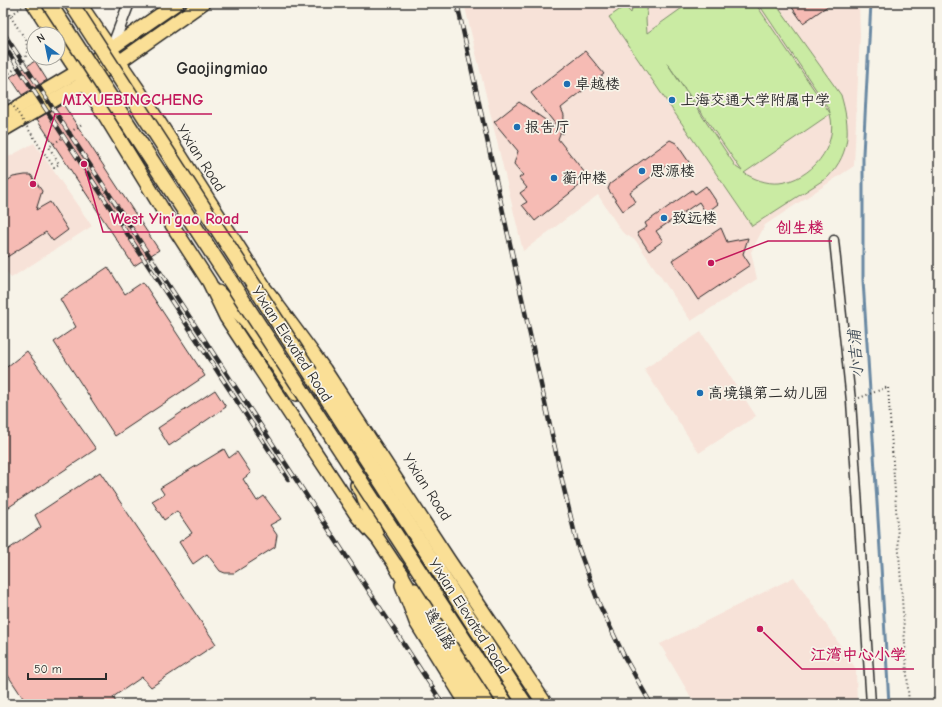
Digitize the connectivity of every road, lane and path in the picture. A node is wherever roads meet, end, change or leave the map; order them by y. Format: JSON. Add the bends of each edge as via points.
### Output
{"nodes":[{"id":1,"x":49,"y":3,"type":"edge"},
{"id":2,"x":71,"y":3,"type":"edge"},
{"id":3,"x":79,"y":3,"type":"edge"},
{"id":4,"x":129,"y":3,"type":"edge"},
{"id":5,"x":177,"y":3,"type":"edge"},
{"id":6,"x":203,"y":3,"type":"edge"},
{"id":7,"x":3,"y":4,"type":"edge"},
{"id":8,"x":28,"y":5,"type":"edge"},
{"id":9,"x":10,"y":16,"type":"junction"},
{"id":10,"x":46,"y":26,"type":"edge"},
{"id":11,"x":111,"y":50,"type":"junction"},
{"id":12,"x":66,"y":55,"type":"edge"},
{"id":13,"x":119,"y":62,"type":"junction"},
{"id":14,"x":3,"y":78,"type":"edge"},
{"id":15,"x":81,"y":78,"type":"junction"},
{"id":16,"x":3,"y":90,"type":"edge"},
{"id":17,"x":3,"y":116,"type":"edge"},
{"id":18,"x":82,"y":124,"type":"dead end"},
{"id":19,"x":3,"y":130,"type":"edge"},
{"id":20,"x":834,"y":240,"type":"dead end"},
{"id":21,"x":267,"y":292,"type":"junction"},
{"id":22,"x":863,"y":396,"type":"dead end"},
{"id":23,"x":396,"y":566,"type":"junction"},
{"id":24,"x":509,"y":676,"type":"junction"},
{"id":25,"x":548,"y":701,"type":"edge"},
{"id":26,"x":467,"y":704,"type":"edge"},
{"id":27,"x":478,"y":704,"type":"edge"},
{"id":28,"x":488,"y":704,"type":"edge"},
{"id":29,"x":506,"y":704,"type":"edge"},
{"id":30,"x":526,"y":704,"type":"edge"},
{"id":31,"x":871,"y":704,"type":"edge"},
{"id":32,"x":909,"y":704,"type":"edge"}],
"edges":[{"from":1,"to":29,"type":"highway","name":"Yixian Elevated Road","bridge":true},
{"from":2,"to":30,"type":"highway","name":"Yixian Elevated Road","bridge":true},
{"from":3,"to":11,"type":"main road","name":"Yixian Road"},
{"from":4,"to":11,"type":"street"},
{"from":5,"to":11,"type":"main road"},
{"from":6,"to":13,"type":"main road"},
{"from":7,"to":9,"type":"path"},
{"from":8,"to":9,"type":"path"},
{"from":8,"to":10,"type":"main road"},
{"from":9,"to":14,"type":"path","via":[[26,40],[27,52],[24,62]]},
{"from":11,"to":13,"type":"main road","name":"Yixian Road"},
{"from":11,"to":15,"type":"main road"},
{"from":12,"to":15,"type":"main road"},
{"from":13,"to":15,"type":"main road"},
{"from":13,"to":21,"type":"main road","name":"Yixian Road"},
{"from":15,"to":17,"type":"main road"},
{"from":15,"to":19,"type":"main road"},
{"from":15,"to":23,"type":"main road","via":[[209,282],[248,322],[362,492],[378,539]]},
{"from":16,"to":18,"type":"path","bridge":true,"via":[[54,167],[59,164],[49,147]]},
{"from":20,"to":31,"type":"street","via":[[851,401]]},
{"from":21,"to":24,"type":"main road","name":"Yixian Road","via":[[302,359]]},
{"from":21,"to":25,"type":"highway","bridge":true,"via":[[324,370],[448,560]]},
{"from":21,"to":25,"type":"main road","name":"Yixian Road","via":[[321,354]]},
{"from":22,"to":32,"type":"path","via":[[888,387]]},
{"from":23,"to":26,"type":"main road","name":"逸仙路","via":[[416,622]]},
{"from":23,"to":27,"type":"highway","via":[[438,641]]},
{"from":23,"to":28,"type":"main road","via":[[432,611]]},
{"from":24,"to":25,"type":"main road"},
{"from":24,"to":30,"type":"main road","name":"Yixian Road"}]}
